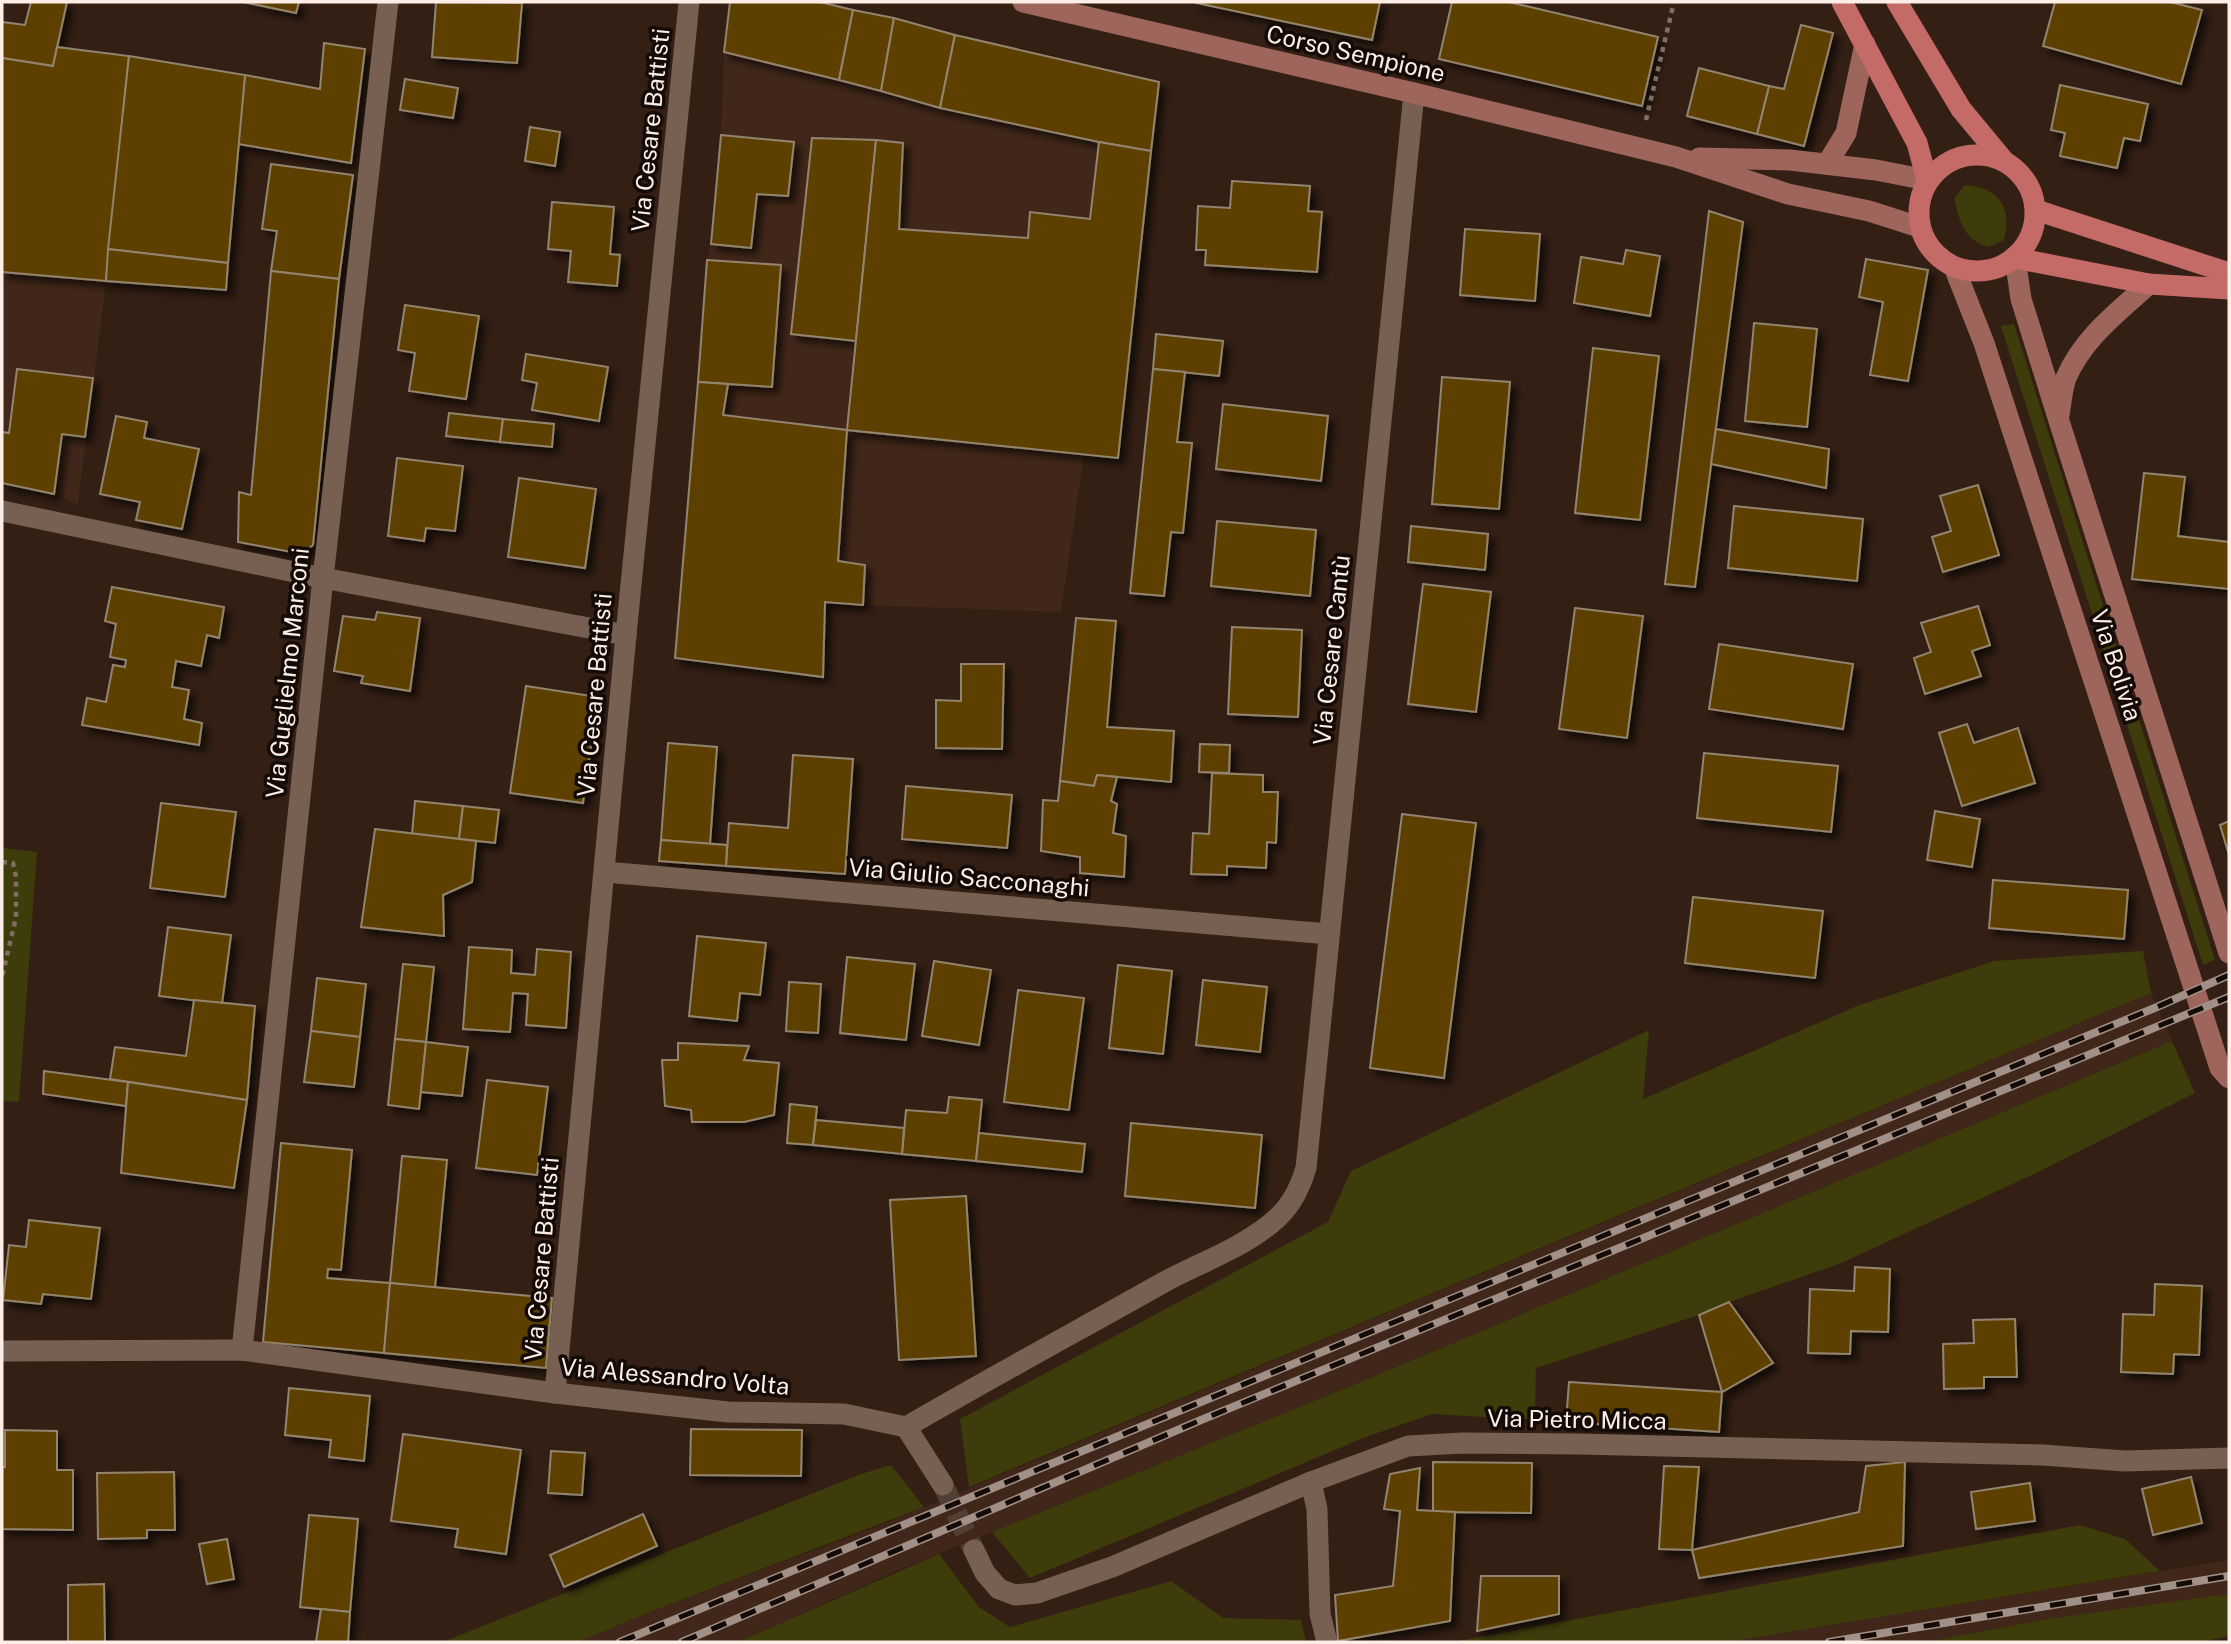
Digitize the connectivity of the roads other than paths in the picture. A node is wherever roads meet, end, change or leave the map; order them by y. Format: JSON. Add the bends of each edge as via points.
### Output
{"nodes":[{"id":1,"x":388,"y":2,"type":"edge"},
{"id":2,"x":689,"y":2,"type":"edge"},
{"id":3,"x":1023,"y":2,"type":"edge"},
{"id":4,"x":1842,"y":2,"type":"edge"},
{"id":5,"x":1897,"y":2,"type":"edge"},
{"id":6,"x":1865,"y":44,"type":"junction"},
{"id":7,"x":1414,"y":93,"type":"junction"},
{"id":8,"x":1676,"y":157,"type":"junction"},
{"id":9,"x":2006,"y":162,"type":"junction"},
{"id":10,"x":1827,"y":164,"type":"junction"},
{"id":11,"x":1927,"y":180,"type":"junction"},
{"id":12,"x":2036,"y":210,"type":"junction"},
{"id":13,"x":1919,"y":227,"type":"junction"},
{"id":14,"x":2015,"y":258,"type":"junction"},
{"id":15,"x":1954,"y":267,"type":"junction"},
{"id":16,"x":2229,"y":273,"type":"edge"},
{"id":17,"x":2149,"y":284,"type":"junction"},
{"id":18,"x":2229,"y":289,"type":"edge"},
{"id":19,"x":2059,"y":421,"type":"junction"},
{"id":20,"x":2,"y":511,"type":"edge"},
{"id":21,"x":323,"y":578,"type":"junction"},
{"id":22,"x":626,"y":635,"type":"junction"},
{"id":23,"x":605,"y":872,"type":"junction"},
{"id":24,"x":1329,"y":934,"type":"junction"},
{"id":25,"x":2229,"y":953,"type":"edge"},
{"id":26,"x":2229,"y":1078,"type":"edge"},
{"id":27,"x":242,"y":1350,"type":"junction"},
{"id":28,"x":2,"y":1351,"type":"edge"},
{"id":29,"x":555,"y":1393,"type":"junction"},
{"id":30,"x":905,"y":1427,"type":"junction"},
{"id":31,"x":2229,"y":1458,"type":"edge"},
{"id":32,"x":1311,"y":1482,"type":"junction"},
{"id":33,"x":943,"y":1485,"type":"tunnel mouth"},
{"id":34,"x":974,"y":1550,"type":"tunnel mouth"},
{"id":35,"x":1327,"y":1642,"type":"edge"}],
"edges":[{"from":1,"to":21,"type":"street","name":"Via Guglielmo Marconi"},
{"from":2,"to":22,"type":"street","name":"Via Cesare Battisti"},
{"from":3,"to":7,"type":"street","name":"Corso Sempione"},
{"from":4,"to":6,"type":"main road"},
{"from":5,"to":9,"type":"main road","via":[[1961,109]]},
{"from":6,"to":10,"type":"street","via":[[1846,133]]},
{"from":6,"to":11,"type":"main road","via":[[1917,143]]},
{"from":7,"to":8,"type":"street","name":"Corso Sempione"},
{"from":7,"to":24,"type":"street","name":"Via Cesare Cantù"},
{"from":8,"to":10,"type":"street","name":"Corso Sempione"},
{"from":8,"to":13,"type":"street","name":"Corso Sempione","via":[[1788,194]]},
{"from":9,"to":11,"type":"main road","via":[[1987,155],[1951,160]]},
{"from":9,"to":12,"type":"main road","via":[[2031,190]]},
{"from":10,"to":11,"type":"street","name":"Corso Sempione"},
{"from":11,"to":13,"type":"main road","via":[[1918,206]]},
{"from":12,"to":14,"type":"main road","via":[[2029,241]]},
{"from":12,"to":16,"type":"main road"},
{"from":13,"to":15,"type":"main road","via":[[1937,256]]},
{"from":14,"to":15,"type":"main road","via":[[1985,271]]},
{"from":14,"to":17,"type":"main road"},
{"from":14,"to":19,"type":"street","name":"Via Bolivia","via":[[2021,299]]},
{"from":15,"to":26,"type":"street","name":"Via Bolivia","via":[[1984,343],[2220,1068]]},
{"from":17,"to":18,"type":"main road"},
{"from":17,"to":19,"type":"street","name":"Via Bolivia","via":[[2086,343],[2066,379]]},
{"from":19,"to":25,"type":"street","name":"Via Bolivia"},
{"from":20,"to":21,"type":"street"},
{"from":21,"to":22,"type":"street"},
{"from":21,"to":27,"type":"street","name":"Via Guglielmo Marconi"},
{"from":22,"to":23,"type":"street","name":"Via Cesare Battisti"},
{"from":23,"to":24,"type":"street","name":"Via Giulio Sacconaghi"},
{"from":23,"to":29,"type":"street","name":"Via Cesare Battisti"},
{"from":24,"to":30,"type":"street","name":"Via Cesare Cantù","via":[[1306,1168],[1287,1208],[1254,1236]]},
{"from":27,"to":28,"type":"street","name":"Via Alessandro Volta"},
{"from":27,"to":29,"type":"street","name":"Via Alessandro Volta"},
{"from":29,"to":30,"type":"street","name":"Via Alessandro Volta","via":[[727,1412],[844,1414]]},
{"from":30,"to":33,"type":"street"},
{"from":31,"to":32,"type":"street","name":"Via Pietro Micca","via":[[2125,1461],[2043,1455],[1462,1443],[1408,1446]]},
{"from":32,"to":34,"type":"street","name":"Via Pietro Micca","via":[[1112,1567],[1037,1593],[1015,1595],[999,1589]]},
{"from":32,"to":35,"type":"street","via":[[1317,1509],[1320,1614]]}]}
